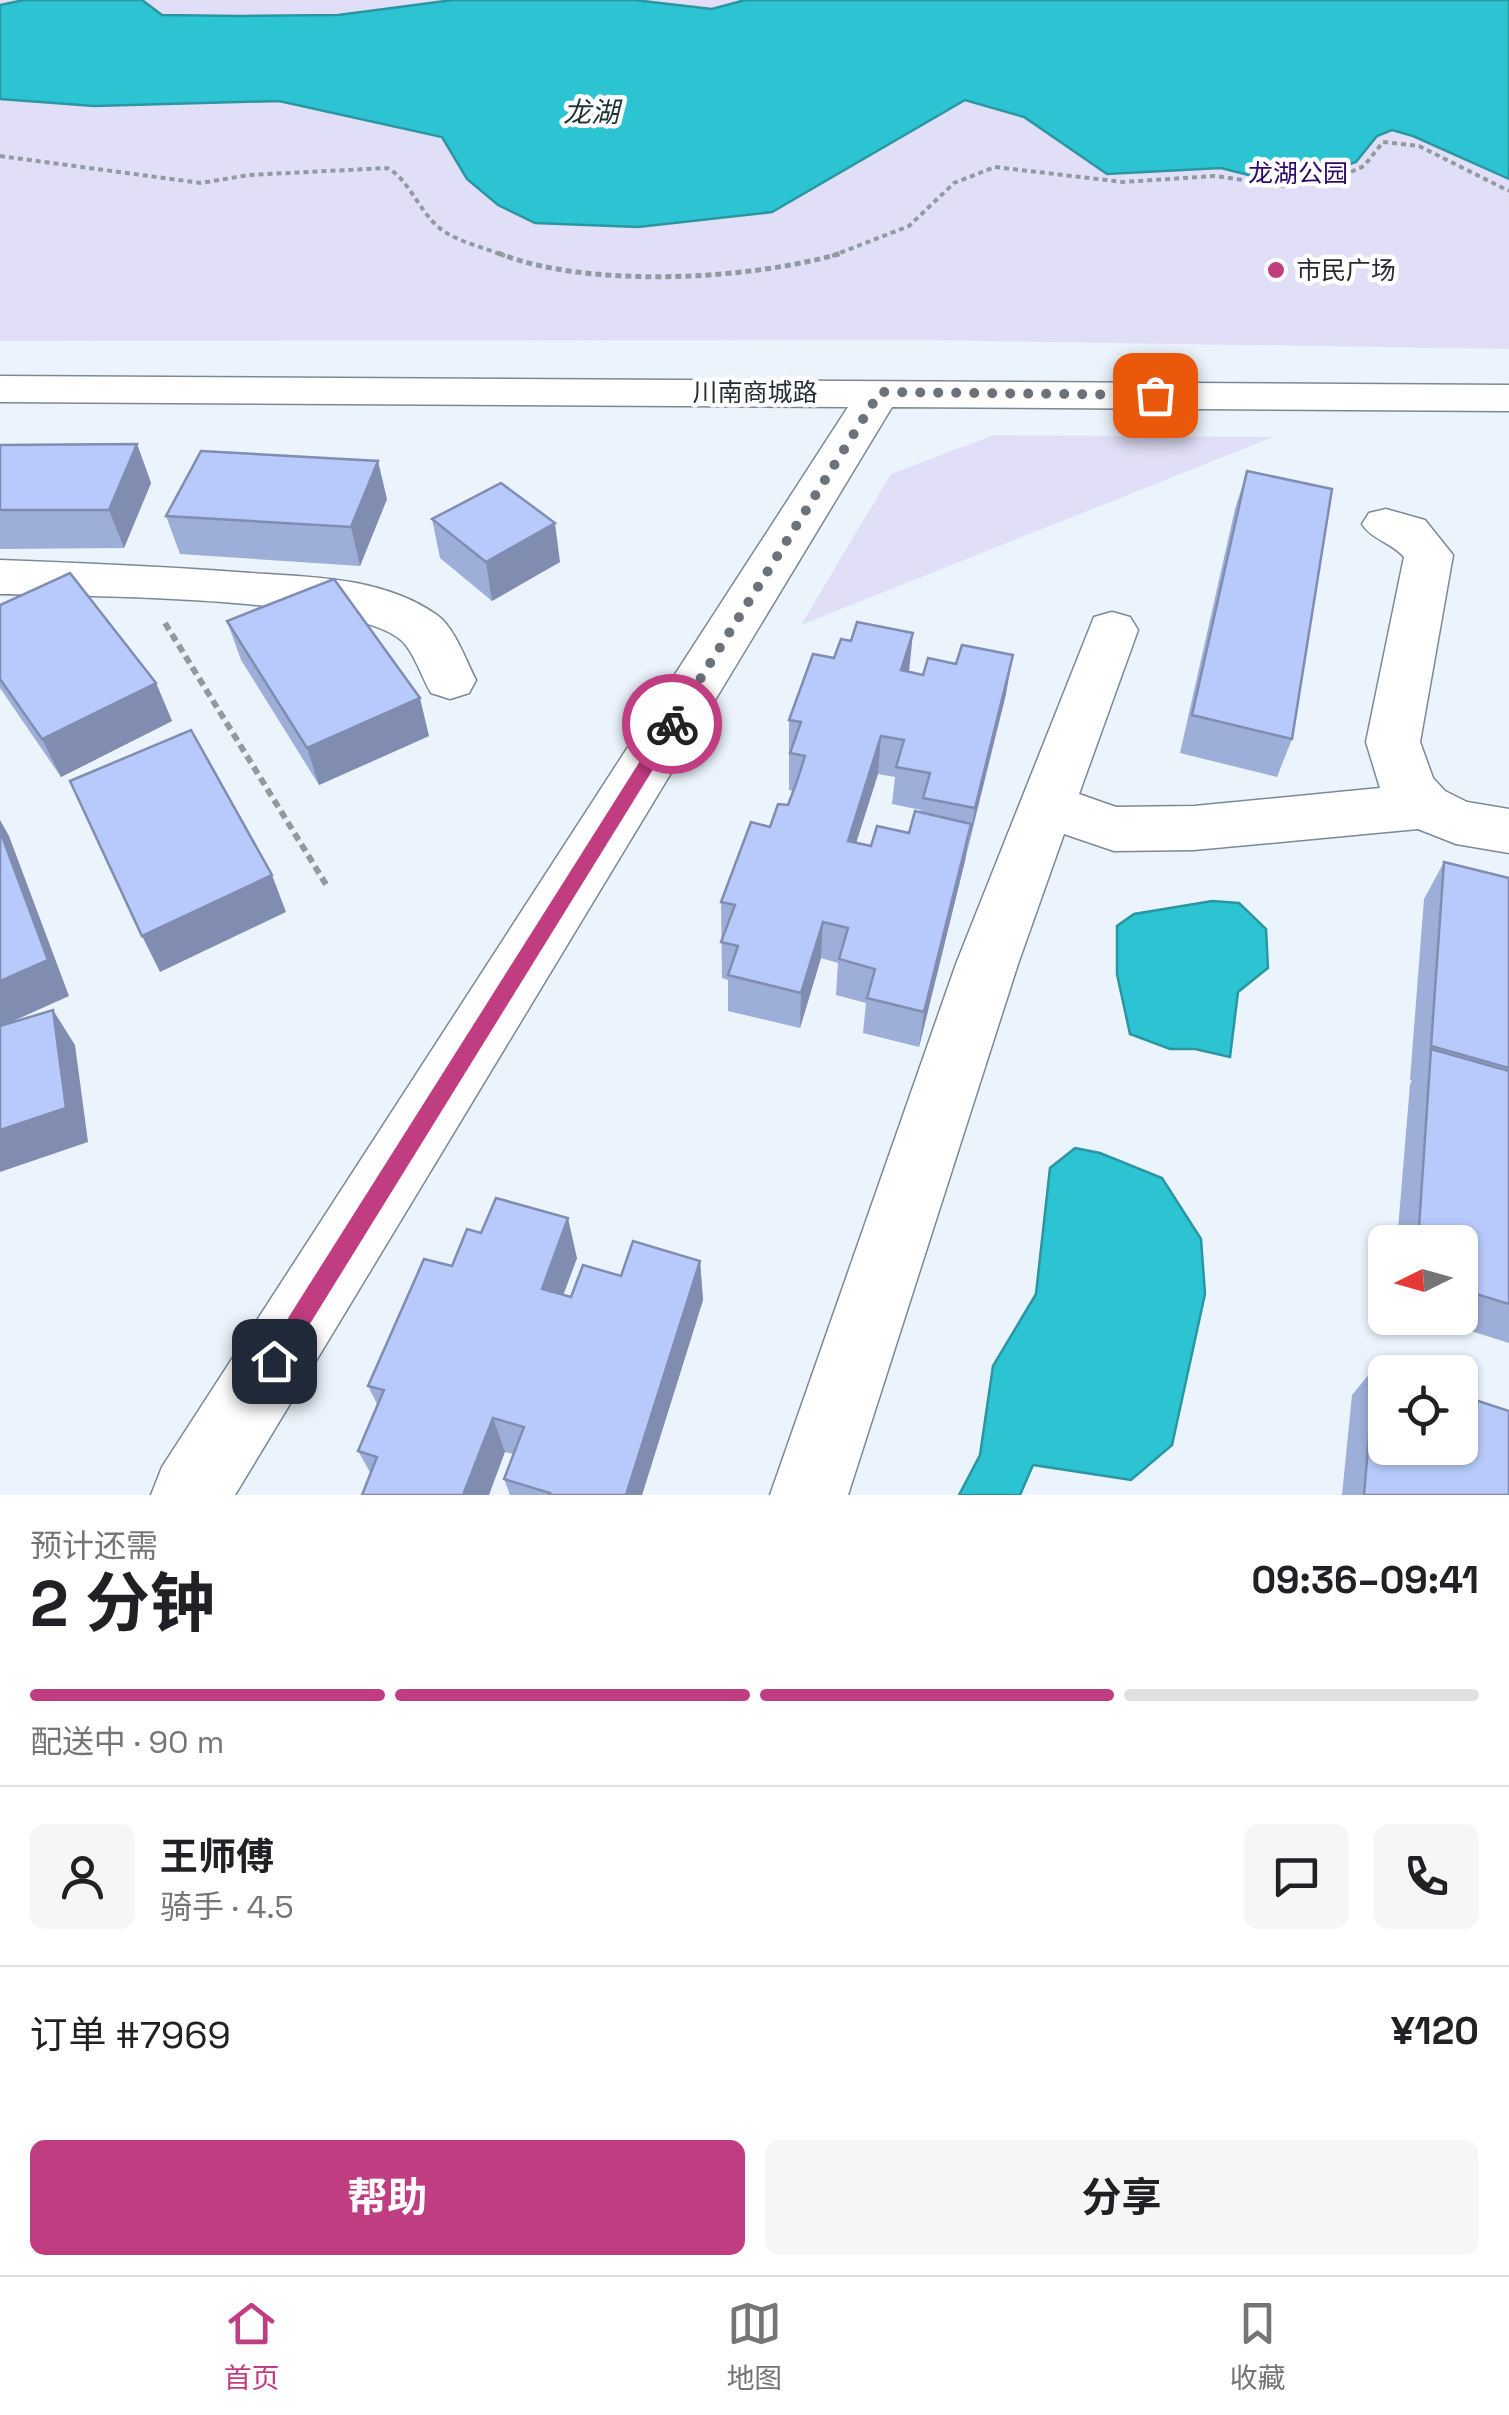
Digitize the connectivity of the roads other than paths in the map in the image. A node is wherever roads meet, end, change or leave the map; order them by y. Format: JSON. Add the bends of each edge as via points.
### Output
{"nodes":[{"id":1,"x":0,"y":389,"type":"edge"},
{"id":2,"x":880,"y":392,"type":"junction"},
{"id":3,"x":1509,"y":398,"type":"edge"},
{"id":4,"x":1386,"y":524,"type":"dead end"},
{"id":5,"x":0,"y":577,"type":"edge"},
{"id":6,"x":1112,"y":630,"type":"dead end"},
{"id":7,"x":450,"y":680,"type":"dead end"},
{"id":8,"x":1047,"y":805,"type":"junction"},
{"id":9,"x":1425,"y":806,"type":"junction"},
{"id":10,"x":1509,"y":830,"type":"edge"},
{"id":11,"x":190,"y":1495,"type":"edge"},
{"id":12,"x":809,"y":1495,"type":"edge"}],
"edges":[{"from":1,"to":2,"type":"street","name":"川南商城路"},
{"from":2,"to":3,"type":"street","name":"川南商城路"},
{"from":2,"to":11,"type":"street"},
{"from":4,"to":9,"type":"street","via":[[1408,531],[1429,555],[1393,742],[1408,789]]},
{"from":5,"to":7,"type":"street","via":[[339,598],[390,610],[423,630]]},
{"from":6,"to":8,"type":"street"},
{"from":8,"to":9,"type":"street","via":[[1114,830]]},
{"from":8,"to":12,"type":"street"},
{"from":9,"to":10,"type":"street","via":[[1456,822]]}]}
